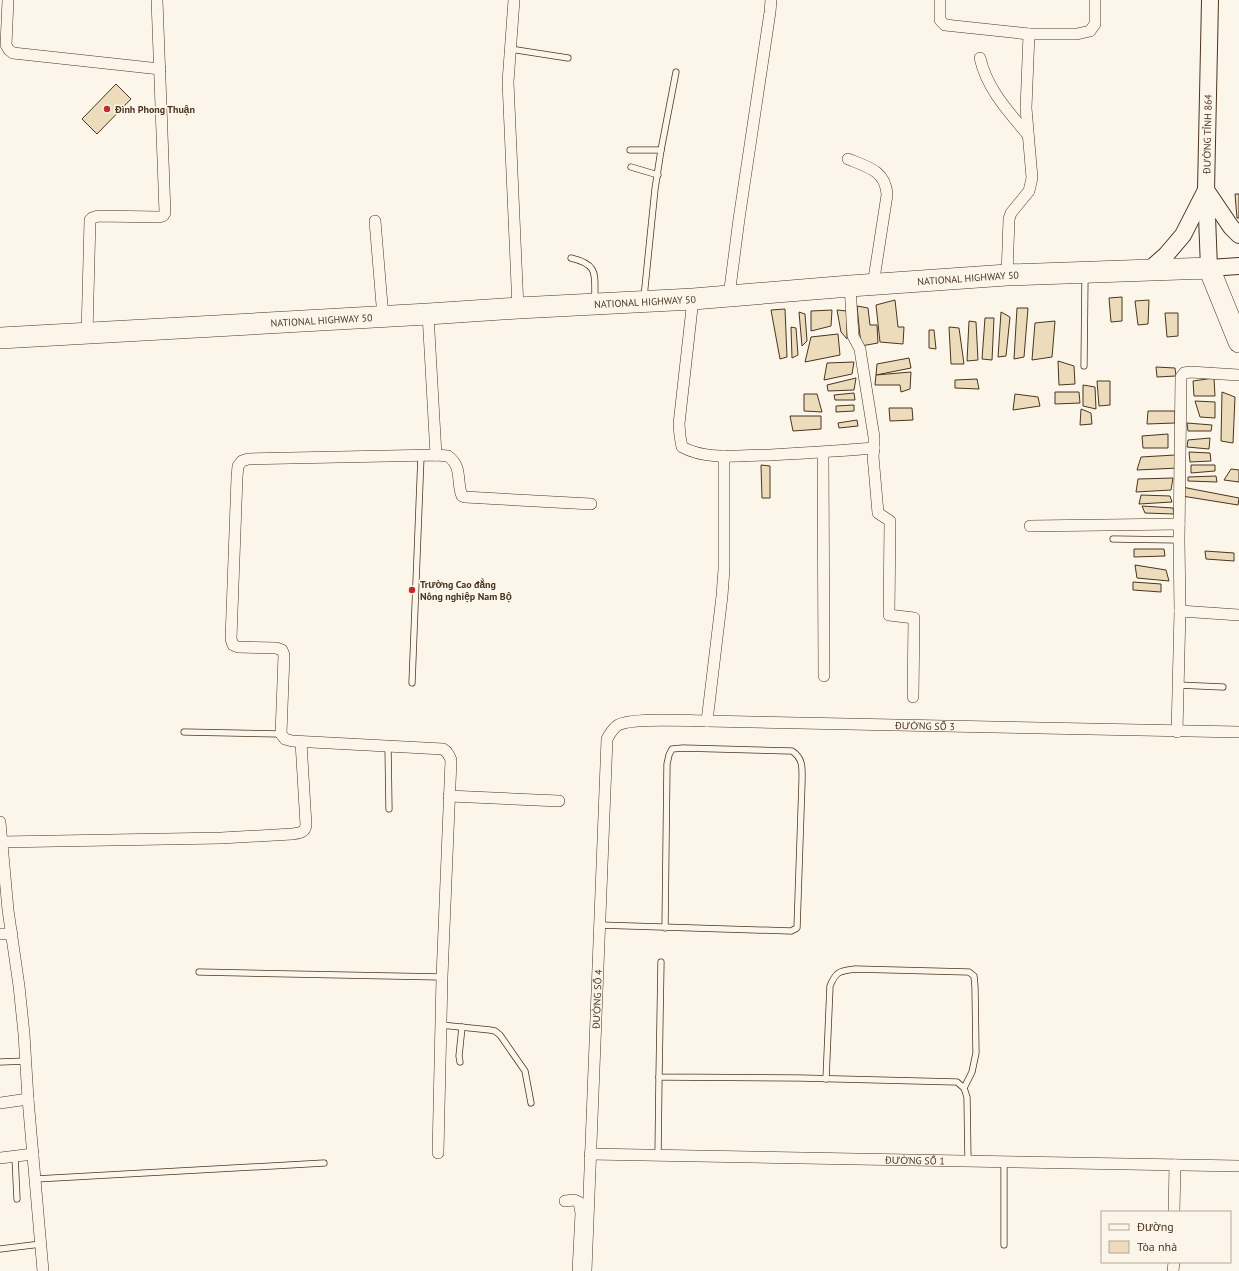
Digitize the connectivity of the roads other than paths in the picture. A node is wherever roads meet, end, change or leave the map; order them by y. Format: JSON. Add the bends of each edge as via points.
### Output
{"nodes":[{"id":1,"x":157,"y":0,"type":"edge"},
{"id":2,"x":514,"y":0,"type":"edge"},
{"id":3,"x":771,"y":0,"type":"edge"},
{"id":4,"x":940,"y":0,"type":"edge"},
{"id":5,"x":1095,"y":0,"type":"edge"},
{"id":6,"x":1210,"y":0,"type":"edge"},
{"id":7,"x":8,"y":2,"type":"edge"},
{"id":8,"x":1029,"y":34,"type":"junction"},
{"id":9,"x":510,"y":49,"type":"junction"},
{"id":10,"x":568,"y":58,"type":"dead end"},
{"id":11,"x":980,"y":58,"type":"dead end"},
{"id":12,"x":160,"y":70,"type":"junction"},
{"id":13,"x":676,"y":72,"type":"dead end"},
{"id":14,"x":1028,"y":136,"type":"junction"},
{"id":15,"x":630,"y":150,"type":"dead end"},
{"id":16,"x":661,"y":150,"type":"junction"},
{"id":17,"x":848,"y":159,"type":"dead end"},
{"id":18,"x":631,"y":167,"type":"dead end"},
{"id":19,"x":658,"y":175,"type":"junction"},
{"id":20,"x":1206,"y":190,"type":"junction"},
{"id":21,"x":375,"y":221,"type":"dead end"},
{"id":22,"x":1239,"y":235,"type":"edge"},
{"id":23,"x":571,"y":258,"type":"dead end"},
{"id":24,"x":1239,"y":266,"type":"edge"},
{"id":25,"x":1209,"y":268,"type":"junction"},
{"id":26,"x":1149,"y":270,"type":"junction"},
{"id":27,"x":1085,"y":272,"type":"junction"},
{"id":28,"x":1007,"y":275,"type":"junction"},
{"id":29,"x":873,"y":285,"type":"junction"},
{"id":30,"x":850,"y":286,"type":"junction"},
{"id":31,"x":730,"y":296,"type":"junction"},
{"id":32,"x":693,"y":299,"type":"junction"},
{"id":33,"x":644,"y":302,"type":"junction"},
{"id":34,"x":595,"y":304,"type":"junction"},
{"id":35,"x":518,"y":308,"type":"junction"},
{"id":36,"x":428,"y":314,"type":"junction"},
{"id":37,"x":383,"y":317,"type":"junction"},
{"id":38,"x":87,"y":334,"type":"junction"},
{"id":39,"x":0,"y":338,"type":"edge"},
{"id":40,"x":1239,"y":342,"type":"edge"},
{"id":41,"x":1084,"y":366,"type":"dead end"},
{"id":42,"x":1239,"y":375,"type":"edge"},
{"id":43,"x":874,"y":448,"type":"junction"},
{"id":44,"x":823,"y":453,"type":"junction"},
{"id":45,"x":436,"y":455,"type":"junction"},
{"id":46,"x":421,"y":456,"type":"junction"},
{"id":47,"x":724,"y":456,"type":"junction"},
{"id":48,"x":591,"y":504,"type":"dead end"},
{"id":49,"x":1179,"y":524,"type":"junction"},
{"id":50,"x":1030,"y":526,"type":"dead end"},
{"id":51,"x":1113,"y":539,"type":"dead end"},
{"id":52,"x":1179,"y":540,"type":"junction"},
{"id":53,"x":1180,"y":611,"type":"junction"},
{"id":54,"x":1239,"y":615,"type":"edge"},
{"id":55,"x":824,"y":676,"type":"dead end"},
{"id":56,"x":412,"y":683,"type":"dead end"},
{"id":57,"x":1177,"y":686,"type":"junction"},
{"id":58,"x":1223,"y":687,"type":"dead end"},
{"id":59,"x":913,"y":697,"type":"dead end"},
{"id":60,"x":707,"y":721,"type":"junction"},
{"id":61,"x":612,"y":730,"type":"joint"},
{"id":62,"x":184,"y":732,"type":"dead end"},
{"id":63,"x":1177,"y":732,"type":"junction"},
{"id":64,"x":1239,"y":732,"type":"edge"},
{"id":65,"x":282,"y":734,"type":"junction"},
{"id":66,"x":301,"y":742,"type":"junction"},
{"id":67,"x":388,"y":746,"type":"junction"},
{"id":68,"x":449,"y":796,"type":"junction"},
{"id":69,"x":559,"y":801,"type":"dead end"},
{"id":70,"x":389,"y":809,"type":"dead end"},
{"id":71,"x":0,"y":822,"type":"edge"},
{"id":72,"x":1,"y":842,"type":"junction"},
{"id":73,"x":599,"y":926,"type":"junction"},
{"id":74,"x":665,"y":928,"type":"junction"},
{"id":75,"x":0,"y":934,"type":"edge"},
{"id":76,"x":12,"y":934,"type":"junction"},
{"id":77,"x":661,"y":962,"type":"dead end"},
{"id":78,"x":199,"y":972,"type":"dead end"},
{"id":79,"x":442,"y":977,"type":"junction"},
{"id":80,"x":440,"y":1025,"type":"junction"},
{"id":81,"x":462,"y":1027,"type":"junction"},
{"id":82,"x":0,"y":1062,"type":"edge"},
{"id":83,"x":24,"y":1062,"type":"junction"},
{"id":84,"x":460,"y":1062,"type":"dead end"},
{"id":85,"x":659,"y":1077,"type":"junction"},
{"id":86,"x":826,"y":1079,"type":"junction"},
{"id":87,"x":964,"y":1088,"type":"junction"},
{"id":88,"x":22,"y":1100,"type":"junction"},
{"id":89,"x":0,"y":1103,"type":"edge"},
{"id":90,"x":531,"y":1104,"type":"dead end"},
{"id":91,"x":438,"y":1153,"type":"dead end"},
{"id":92,"x":34,"y":1154,"type":"junction"},
{"id":93,"x":590,"y":1154,"type":"junction"},
{"id":94,"x":658,"y":1156,"type":"junction"},
{"id":95,"x":14,"y":1157,"type":"junction"},
{"id":96,"x":0,"y":1158,"type":"edge"},
{"id":97,"x":968,"y":1161,"type":"junction"},
{"id":98,"x":1004,"y":1162,"type":"junction"},
{"id":99,"x":324,"y":1163,"type":"dead end"},
{"id":100,"x":1175,"y":1165,"type":"junction"},
{"id":101,"x":1239,"y":1166,"type":"edge"},
{"id":102,"x":36,"y":1179,"type":"junction"},
{"id":103,"x":17,"y":1199,"type":"dead end"},
{"id":104,"x":565,"y":1201,"type":"dead end"},
{"id":105,"x":1174,"y":1211,"type":"edge"},
{"id":106,"x":38,"y":1244,"type":"junction"},
{"id":107,"x":1004,"y":1245,"type":"dead end"},
{"id":108,"x":0,"y":1249,"type":"edge"},
{"id":109,"x":44,"y":1271,"type":"edge"},
{"id":110,"x":578,"y":1271,"type":"edge"},
{"id":111,"x":586,"y":1271,"type":"edge"}],
"edges":[{"from":1,"to":12,"type":"street"},
{"from":2,"to":9,"type":"street"},
{"from":3,"to":31,"type":"street"},
{"from":4,"to":8,"type":"street","via":[[940,20],[946,25]]},
{"from":5,"to":8,"type":"street","via":[[1095,24],[1090,31],[1077,34]]},
{"from":6,"to":20,"type":"main road","name":"ĐƯỜNG TỈNH 864"},
{"from":7,"to":12,"type":"street","via":[[6,45],[13,53]]},
{"from":8,"to":14,"type":"street","via":[[1026,108]]},
{"from":9,"to":10,"type":"lane"},
{"from":9,"to":35,"type":"street","via":[[508,82]]},
{"from":11,"to":14,"type":"street","via":[[990,85]]},
{"from":12,"to":38,"type":"street","via":[[165,213],[159,217],[98,216],[90,220]]},
{"from":13,"to":16,"type":"lane"},
{"from":14,"to":28,"type":"street","via":[[1032,178],[1029,191],[1009,219]]},
{"from":15,"to":16,"type":"lane"},
{"from":16,"to":19,"type":"lane"},
{"from":17,"to":29,"type":"street","via":[[877,172],[887,186]]},
{"from":18,"to":19,"type":"lane"},
{"from":19,"to":33,"type":"lane"},
{"from":20,"to":22,"type":"main road","via":[[1231,228]]},
{"from":20,"to":25,"type":"main road","name":"ĐƯỜNG TỈNH 864"},
{"from":20,"to":26,"type":"main road","via":[[1183,235]]},
{"from":21,"to":37,"type":"street"},
{"from":23,"to":34,"type":"lane","via":[[589,264],[594,272]]},
{"from":24,"to":25,"type":"main road"},
{"from":25,"to":26,"type":"highway","name":"NATIONAL HIGHWAY 50"},
{"from":25,"to":40,"type":"highway"},
{"from":26,"to":27,"type":"highway","name":"NATIONAL HIGHWAY 50"},
{"from":27,"to":28,"type":"highway","name":"NATIONAL HIGHWAY 50"},
{"from":27,"to":41,"type":"lane"},
{"from":28,"to":29,"type":"highway","name":"NATIONAL HIGHWAY 50"},
{"from":29,"to":30,"type":"highway","name":"NATIONAL HIGHWAY 50"},
{"from":30,"to":31,"type":"highway","name":"NATIONAL HIGHWAY 50"},
{"from":30,"to":43,"type":"street","via":[[853,336],[860,349]]},
{"from":31,"to":32,"type":"highway","name":"NATIONAL HIGHWAY 50"},
{"from":32,"to":33,"type":"highway","name":"NATIONAL HIGHWAY 50"},
{"from":32,"to":47,"type":"street","via":[[679,424],[681,443],[682,447],[688,450]]},
{"from":33,"to":34,"type":"highway","name":"NATIONAL HIGHWAY 50"},
{"from":34,"to":35,"type":"highway","name":"NATIONAL HIGHWAY 50"},
{"from":35,"to":36,"type":"highway","name":"NATIONAL HIGHWAY 50"},
{"from":36,"to":37,"type":"highway","name":"NATIONAL HIGHWAY 50"},
{"from":36,"to":45,"type":"street"},
{"from":37,"to":38,"type":"highway","name":"NATIONAL HIGHWAY 50"},
{"from":38,"to":39,"type":"highway","name":"NATIONAL HIGHWAY 50"},
{"from":42,"to":49,"type":"street","via":[[1190,372],[1184,373],[1181,377]]},
{"from":43,"to":44,"type":"street"},
{"from":43,"to":59,"type":"street","via":[[878,513],[890,521],[889,615],[914,618]]},
{"from":44,"to":47,"type":"street"},
{"from":44,"to":55,"type":"street"},
{"from":45,"to":46,"type":"street"},
{"from":45,"to":48,"type":"street","via":[[452,459],[459,476],[462,496]]},
{"from":46,"to":56,"type":"lane"},
{"from":46,"to":65,"type":"street","via":[[248,459],[238,466],[231,639],[233,645],[238,647],[282,650]]},
{"from":47,"to":60,"type":"street","via":[[724,569]]},
{"from":49,"to":50,"type":"street"},
{"from":49,"to":52,"type":"street"},
{"from":51,"to":52,"type":"lane"},
{"from":52,"to":53,"type":"street"},
{"from":53,"to":54,"type":"street"},
{"from":53,"to":57,"type":"street"},
{"from":57,"to":58,"type":"lane"},
{"from":57,"to":63,"type":"street"},
{"from":60,"to":61,"type":"street","name":"ĐƯỜNG SỐ 3","via":[[633,721],[620,724]]},
{"from":60,"to":63,"type":"street","name":"ĐƯỜNG SỐ 3"},
{"from":61,"to":73,"type":"street","name":"ĐƯỜNG SỐ 4","via":[[607,739]]},
{"from":62,"to":65,"type":"lane"},
{"from":63,"to":64,"type":"street","name":"ĐƯỜNG SỐ 3"},
{"from":65,"to":66,"type":"street","via":[[285,739]]},
{"from":66,"to":67,"type":"street"},
{"from":66,"to":72,"type":"street","via":[[306,825],[303,832],[221,838]]},
{"from":67,"to":68,"type":"street","via":[[443,749],[448,752]]},
{"from":67,"to":70,"type":"lane"},
{"from":68,"to":69,"type":"street"},
{"from":68,"to":79,"type":"street"},
{"from":71,"to":72,"type":"street"},
{"from":72,"to":76,"type":"street"},
{"from":73,"to":74,"type":"lane"},
{"from":73,"to":93,"type":"street","name":"ĐƯỜNG SỐ 4"},
{"from":74,"to":74,"type":"lane","via":[[667,764],[672,749],[792,751],[798,755],[802,762],[802,782],[797,928],[791,931]]},
{"from":75,"to":76,"type":"street"},
{"from":76,"to":83,"type":"street","via":[[19,986]]},
{"from":77,"to":85,"type":"lane"},
{"from":78,"to":79,"type":"lane"},
{"from":79,"to":80,"type":"street"},
{"from":80,"to":81,"type":"lane"},
{"from":80,"to":91,"type":"street"},
{"from":81,"to":84,"type":"lane"},
{"from":81,"to":90,"type":"lane","via":[[495,1031],[500,1035],[525,1071]]},
{"from":82,"to":83,"type":"lane"},
{"from":83,"to":88,"type":"street"},
{"from":85,"to":86,"type":"lane"},
{"from":85,"to":94,"type":"lane"},
{"from":86,"to":87,"type":"lane","via":[[957,1082]]},
{"from":86,"to":87,"type":"lane","via":[[830,986],[834,976],[841,971],[855,969],[969,972],[974,976],[976,987],[976,1053],[972,1072]]},
{"from":87,"to":97,"type":"lane","via":[[967,1097]]},
{"from":88,"to":89,"type":"street"},
{"from":88,"to":92,"type":"street"},
{"from":92,"to":95,"type":"street"},
{"from":92,"to":102,"type":"street"},
{"from":93,"to":94,"type":"street","name":"ĐƯỜNG SỐ 1"},
{"from":93,"to":111,"type":"street","name":"ĐƯỜNG SỐ 4"},
{"from":94,"to":97,"type":"street","name":"ĐƯỜNG SỐ 1"},
{"from":95,"to":96,"type":"street"},
{"from":95,"to":103,"type":"lane"},
{"from":97,"to":98,"type":"street","name":"ĐƯỜNG SỐ 1"},
{"from":98,"to":100,"type":"street","name":"ĐƯỜNG SỐ 1"},
{"from":98,"to":107,"type":"lane"},
{"from":99,"to":102,"type":"lane"},
{"from":100,"to":101,"type":"street","name":"ĐƯỜNG SỐ 1"},
{"from":100,"to":105,"type":"street"},
{"from":102,"to":106,"type":"street"},
{"from":104,"to":110,"type":"street","via":[[579,1202],[581,1213]]},
{"from":106,"to":108,"type":"lane"},
{"from":106,"to":109,"type":"street"}]}
